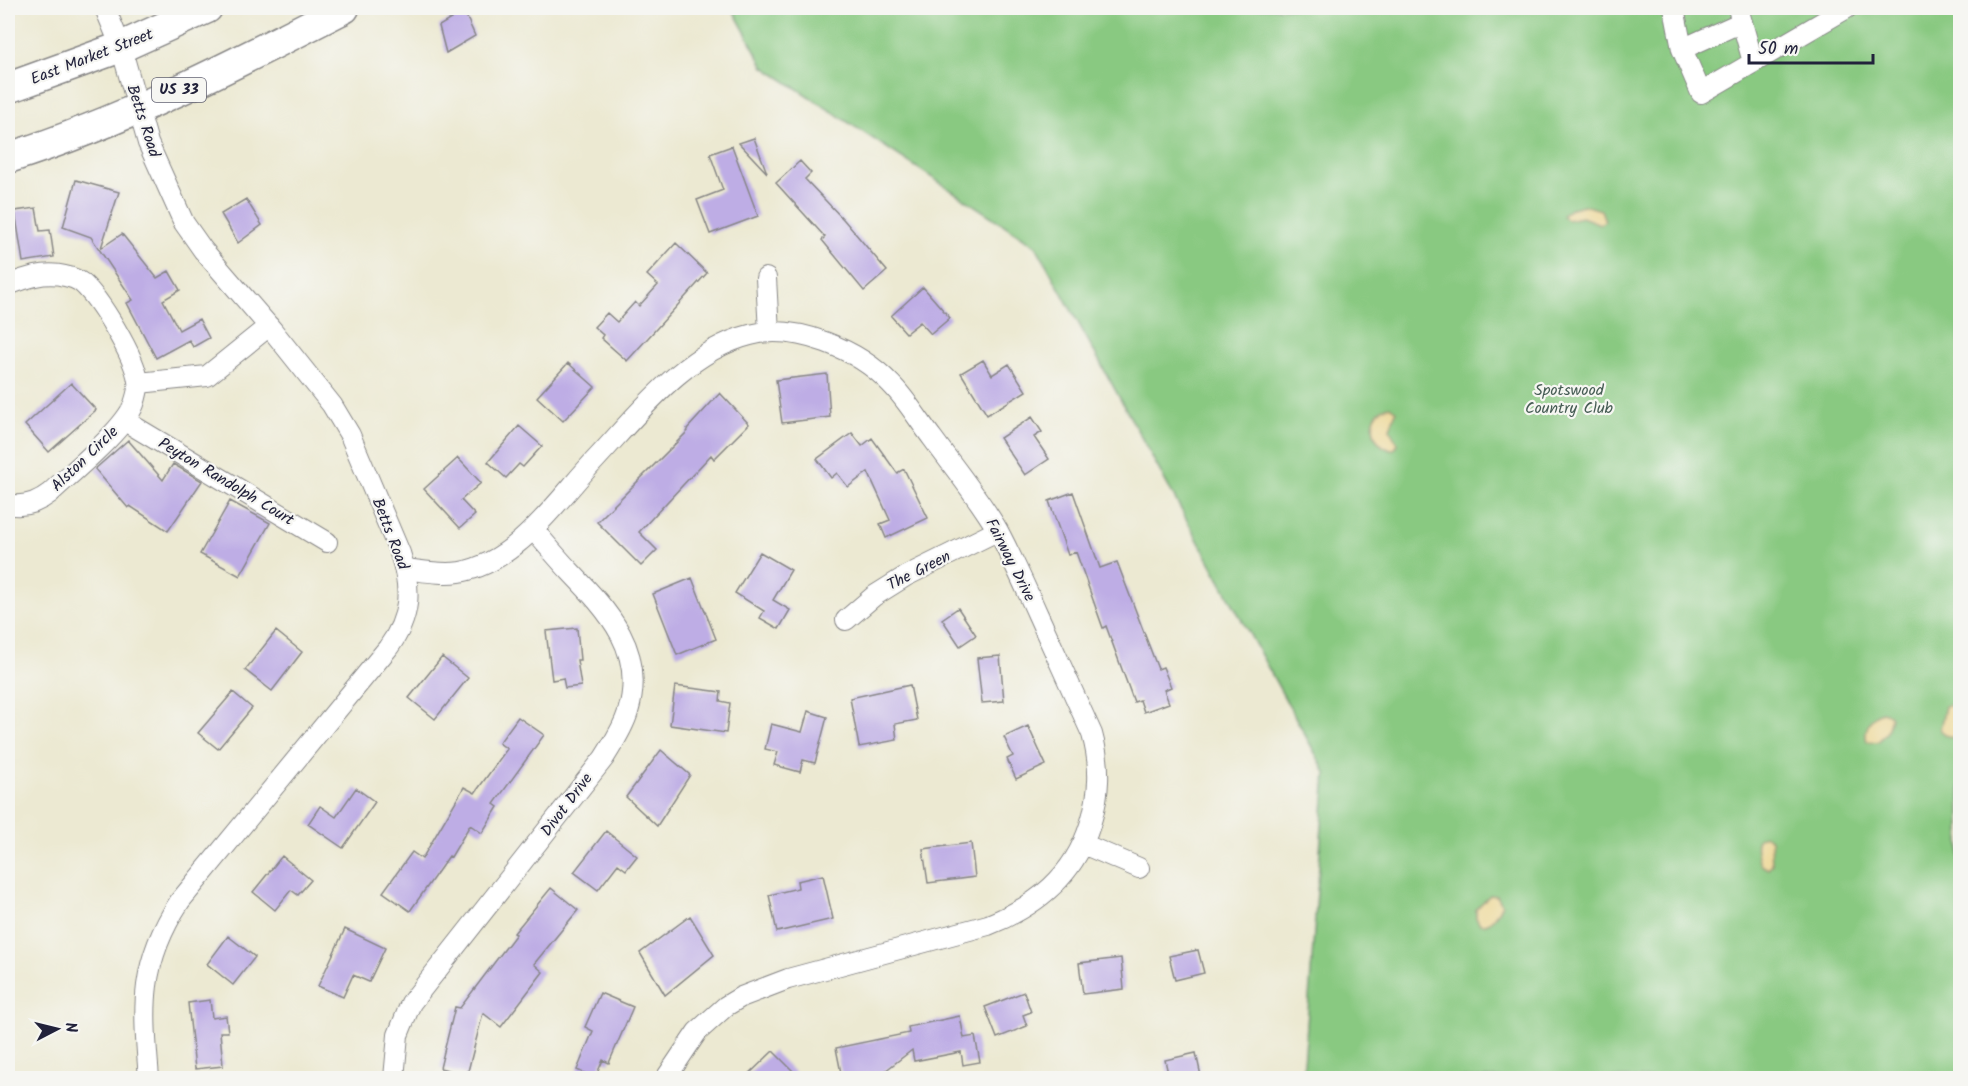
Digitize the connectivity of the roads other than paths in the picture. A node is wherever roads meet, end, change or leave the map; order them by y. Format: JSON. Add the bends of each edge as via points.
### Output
{"nodes":[{"id":1,"x":105,"y":8,"type":"edge"},
{"id":2,"x":207,"y":8,"type":"edge"},
{"id":3,"x":344,"y":8,"type":"edge"},
{"id":4,"x":1674,"y":8,"type":"edge"},
{"id":5,"x":1847,"y":8,"type":"edge"},
{"id":6,"x":1742,"y":12,"type":"edge"},
{"id":7,"x":121,"y":47,"type":"junction"},
{"id":8,"x":1682,"y":49,"type":"junction"},
{"id":9,"x":1753,"y":62,"type":"junction"},
{"id":10,"x":8,"y":88,"type":"edge"},
{"id":11,"x":138,"y":109,"type":"junction"},
{"id":12,"x":55,"y":142,"type":"junction"},
{"id":13,"x":8,"y":158,"type":"edge"},
{"id":14,"x":8,"y":175,"type":"edge"},
{"id":15,"x":766,"y":278,"type":"dead end"},
{"id":16,"x":8,"y":283,"type":"edge"},
{"id":17,"x":269,"y":326,"type":"junction"},
{"id":18,"x":769,"y":332,"type":"junction"},
{"id":19,"x":139,"y":383,"type":"junction"},
{"id":20,"x":125,"y":421,"type":"junction"},
{"id":21,"x":8,"y":504,"type":"edge"},
{"id":22,"x":532,"y":529,"type":"junction"},
{"id":23,"x":998,"y":531,"type":"junction"},
{"id":24,"x":327,"y":542,"type":"dead end"},
{"id":25,"x":405,"y":569,"type":"junction"},
{"id":26,"x":846,"y":620,"type":"dead end"},
{"id":27,"x":1083,"y":844,"type":"junction"},
{"id":28,"x":1138,"y":868,"type":"dead end"},
{"id":29,"x":149,"y":1078,"type":"edge"},
{"id":30,"x":394,"y":1078,"type":"edge"},
{"id":31,"x":666,"y":1078,"type":"edge"}],
"edges":[{"from":1,"to":7,"type":"street","name":"Betts Road"},
{"from":2,"to":7,"type":"highway","name":"East Market Street"},
{"from":3,"to":11,"type":"highway","number":"US 33"},
{"from":4,"to":8,"type":"street"},
{"from":5,"to":9,"type":"street"},
{"from":6,"to":8,"type":"street"},
{"from":6,"to":9,"type":"street"},
{"from":7,"to":10,"type":"highway","name":"East Market Street"},
{"from":7,"to":11,"type":"street","name":"Betts Road"},
{"from":8,"to":9,"type":"street","via":[[1701,93]]},
{"from":11,"to":12,"type":"highway","number":"US 33"},
{"from":11,"to":17,"type":"street","name":"Betts Road","via":[[148,143],[184,223]]},
{"from":12,"to":13,"type":"highway","number":"US 33"},
{"from":12,"to":14,"type":"highway"},
{"from":15,"to":18,"type":"street"},
{"from":16,"to":19,"type":"street","via":[[47,274],[81,282],[101,306],[129,353]]},
{"from":17,"to":19,"type":"street","via":[[207,375]]},
{"from":17,"to":25,"type":"street","name":"Betts Road","via":[[343,423]]},
{"from":18,"to":22,"type":"street","name":"Fairway Drive","via":[[730,342],[685,369],[651,400]]},
{"from":18,"to":23,"type":"street","name":"Fairway Drive","via":[[793,334],[842,349],[867,363],[886,380],[977,497]]},
{"from":19,"to":20,"type":"street","name":"Alston Circle"},
{"from":20,"to":21,"type":"street","name":"Alston Circle","via":[[37,503]]},
{"from":20,"to":24,"type":"street","name":"Peyton Randolph Court"},
{"from":22,"to":25,"type":"street","name":"Fairway Drive","via":[[504,554],[467,570],[444,573]]},
{"from":22,"to":30,"type":"street","name":"Divot Drive","via":[[585,585],[618,629],[632,670],[630,703],[604,758],[411,1003],[398,1035]]},
{"from":23,"to":26,"type":"street","name":"The Green","via":[[906,576]]},
{"from":23,"to":27,"type":"street","name":"Fairway Drive","via":[[1092,734],[1099,771],[1098,797]]},
{"from":25,"to":29,"type":"street","name":"Betts Road","via":[[407,605],[396,638],[180,901],[164,929],[151,959],[145,990]]},
{"from":27,"to":28,"type":"street"},
{"from":27,"to":31,"type":"street","name":"Fairway Drive","via":[[1052,888],[1005,919],[788,979],[741,997],[697,1032]]}]}
